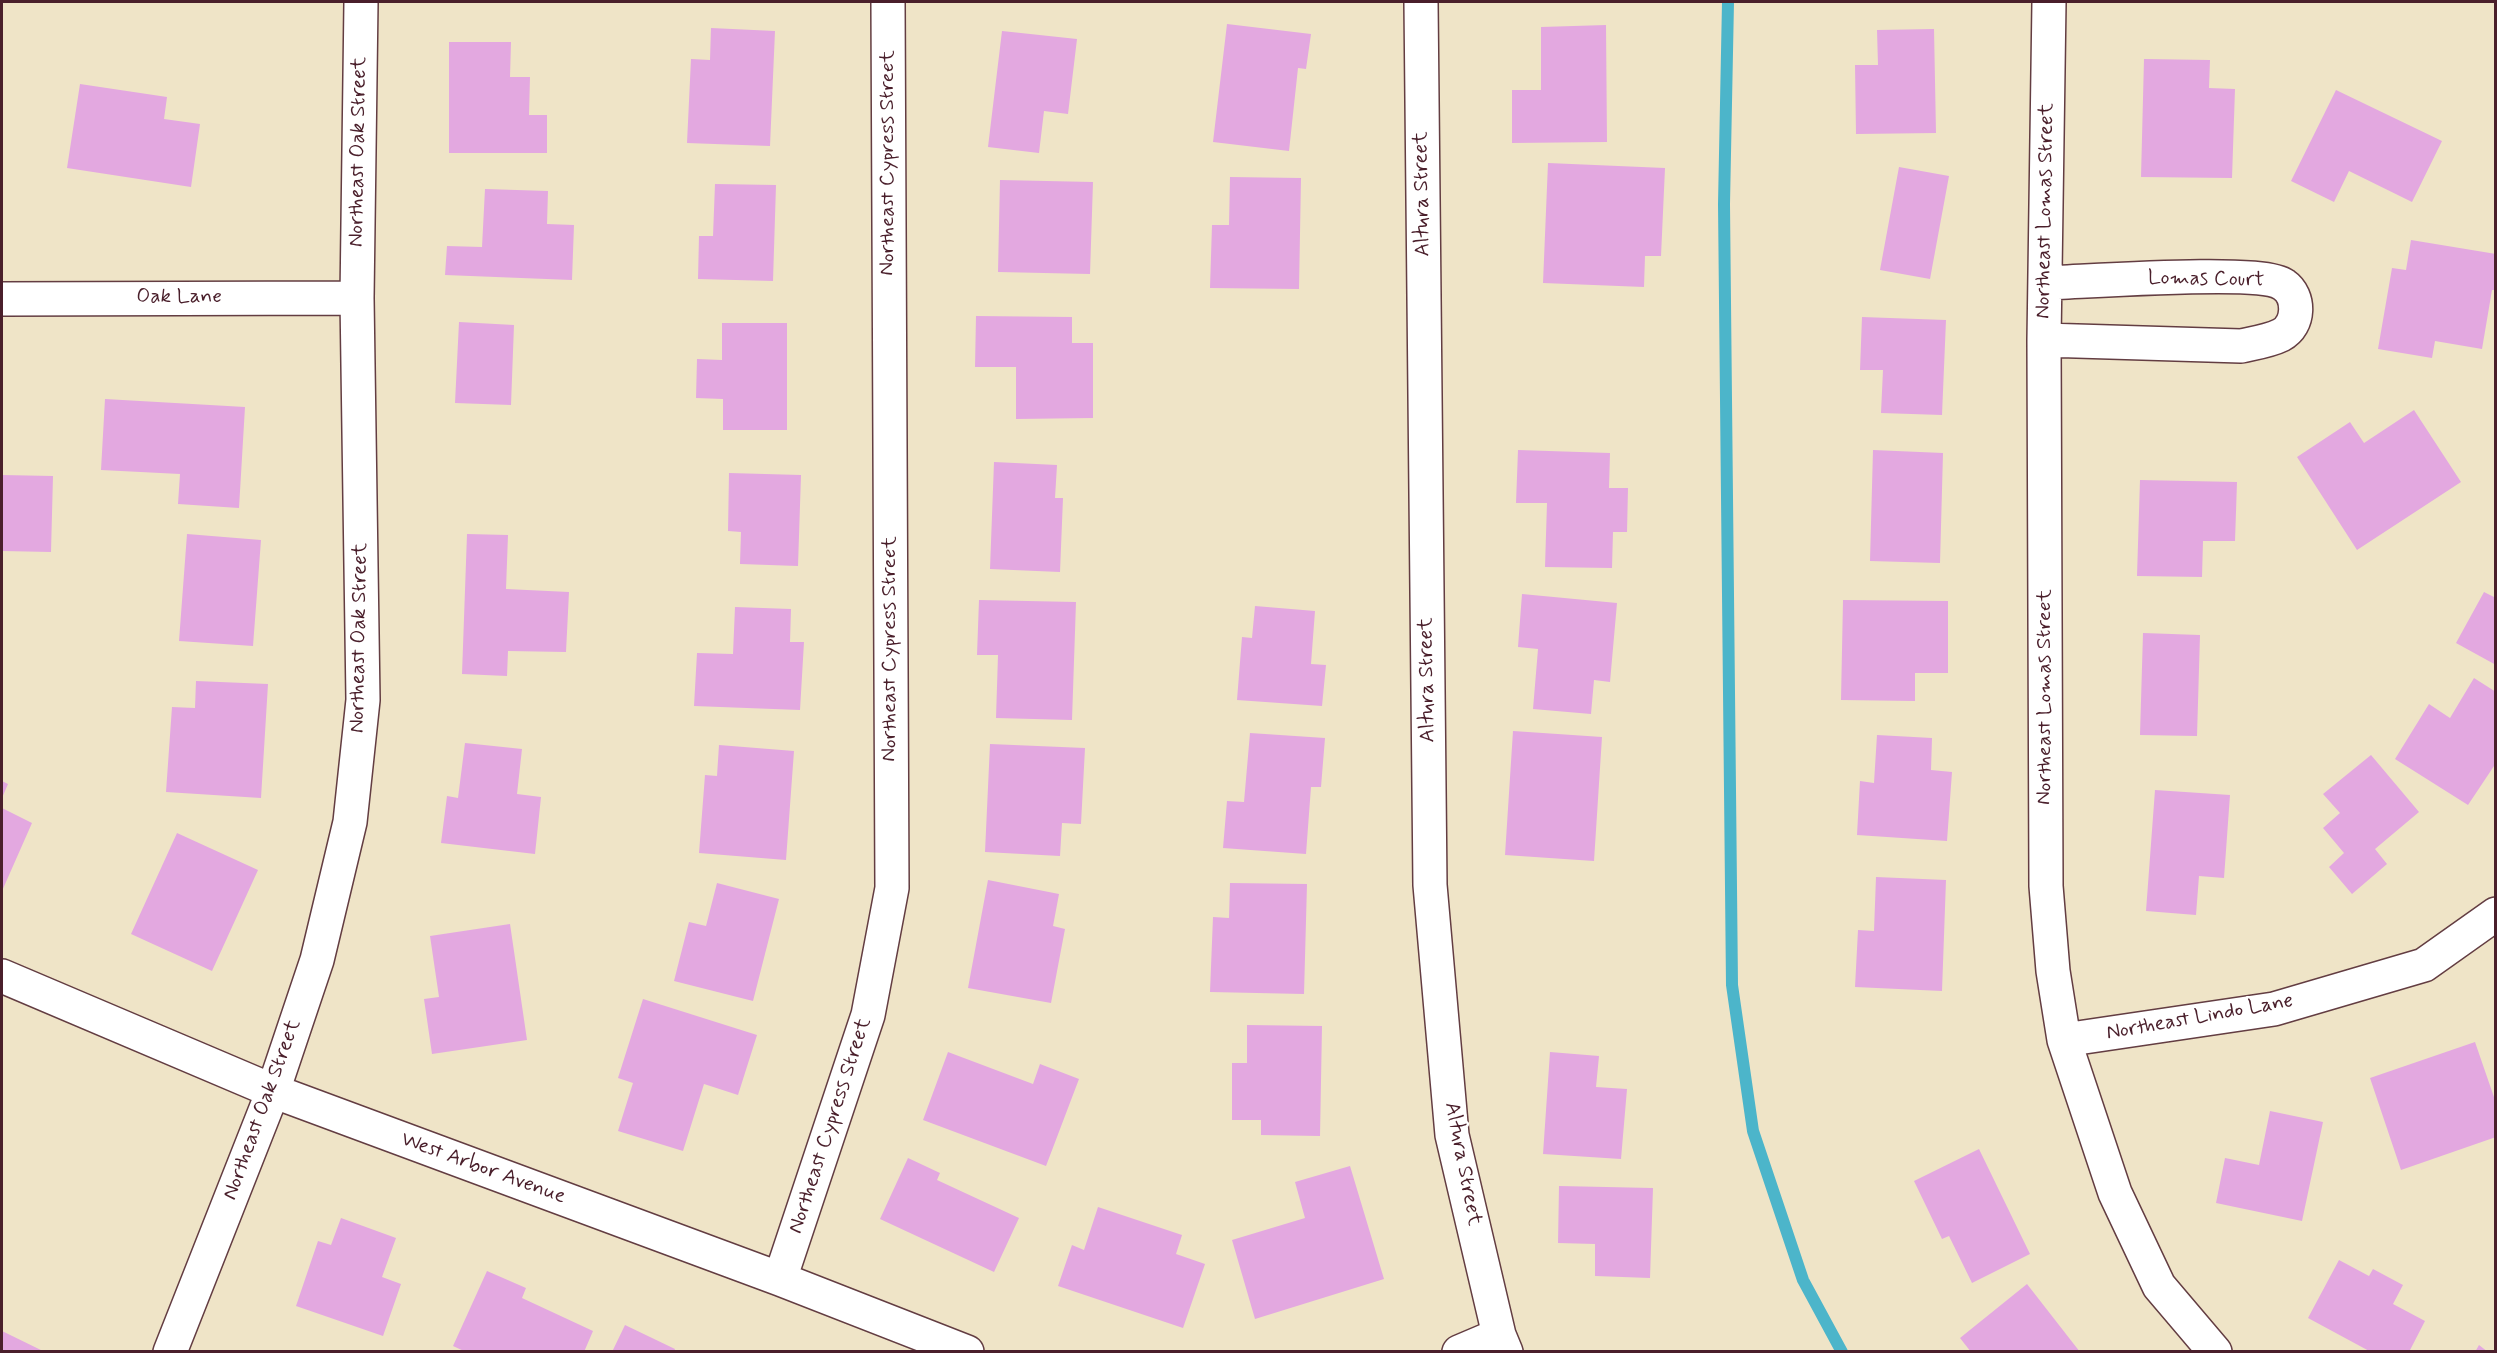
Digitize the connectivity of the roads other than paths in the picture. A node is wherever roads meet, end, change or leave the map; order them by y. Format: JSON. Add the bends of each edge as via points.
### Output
{"nodes":[{"id":1,"x":361,"y":2,"type":"edge"},
{"id":2,"x":888,"y":2,"type":"edge"},
{"id":3,"x":1421,"y":2,"type":"edge"},
{"id":4,"x":2049,"y":2,"type":"edge"},
{"id":5,"x":2045,"y":283,"type":"junction"},
{"id":6,"x":2,"y":298,"type":"edge"},
{"id":7,"x":357,"y":298,"type":"junction"},
{"id":8,"x":2044,"y":340,"type":"junction"},
{"id":9,"x":2496,"y":914,"type":"edge"},
{"id":10,"x":2,"y":976,"type":"edge"},
{"id":11,"x":2064,"y":1040,"type":"junction"},
{"id":12,"x":273,"y":1091,"type":"junction"},
{"id":13,"x":780,"y":1279,"type":"junction"},
{"id":14,"x":1503,"y":1343,"type":"edge"},
{"id":15,"x":170,"y":1352,"type":"edge"},
{"id":16,"x":967,"y":1352,"type":"edge"},
{"id":17,"x":1459,"y":1352,"type":"edge"},
{"id":18,"x":2215,"y":1352,"type":"edge"}],
"edges":[{"from":1,"to":7,"type":"street","name":"Northeast Oak Street"},
{"from":2,"to":13,"type":"street","name":"Northeast Cypress Street","via":[[892,888],[868,1015]]},
{"from":3,"to":14,"type":"street","name":"Altura Street","via":[[1430,885],[1452,1135]]},
{"from":4,"to":5,"type":"street","name":"Northeast Lomas Street"},
{"from":5,"to":8,"type":"street","name":"Northeast Lomas Street"},
{"from":5,"to":8,"type":"street","name":"Lomas Court","via":[[2266,278],[2282,283],[2292,292],[2297,308],[2293,322],[2283,334],[2241,346]]},
{"from":6,"to":7,"type":"street","name":"Oak Lane"},
{"from":7,"to":12,"type":"street","name":"Northeast Oak Street","via":[[363,700],[350,822],[317,960]]},
{"from":8,"to":11,"type":"street","name":"Northeast Lomas Street","via":[[2046,886]]},
{"from":9,"to":11,"type":"street","name":"Northeast Lindo Lane","via":[[2424,965],[2274,1009]]},
{"from":10,"to":12,"type":"street","name":"West Arbor Avenue"},
{"from":11,"to":18,"type":"street","name":"Northeast Lomas Street","via":[[2115,1193],[2159,1286]]},
{"from":12,"to":13,"type":"street","name":"West Arbor Avenue"},
{"from":12,"to":15,"type":"street","name":"Northeast Oak Street"},
{"from":13,"to":16,"type":"street","name":"West Arbor Avenue"},
{"from":14,"to":17,"type":"street"}]}
